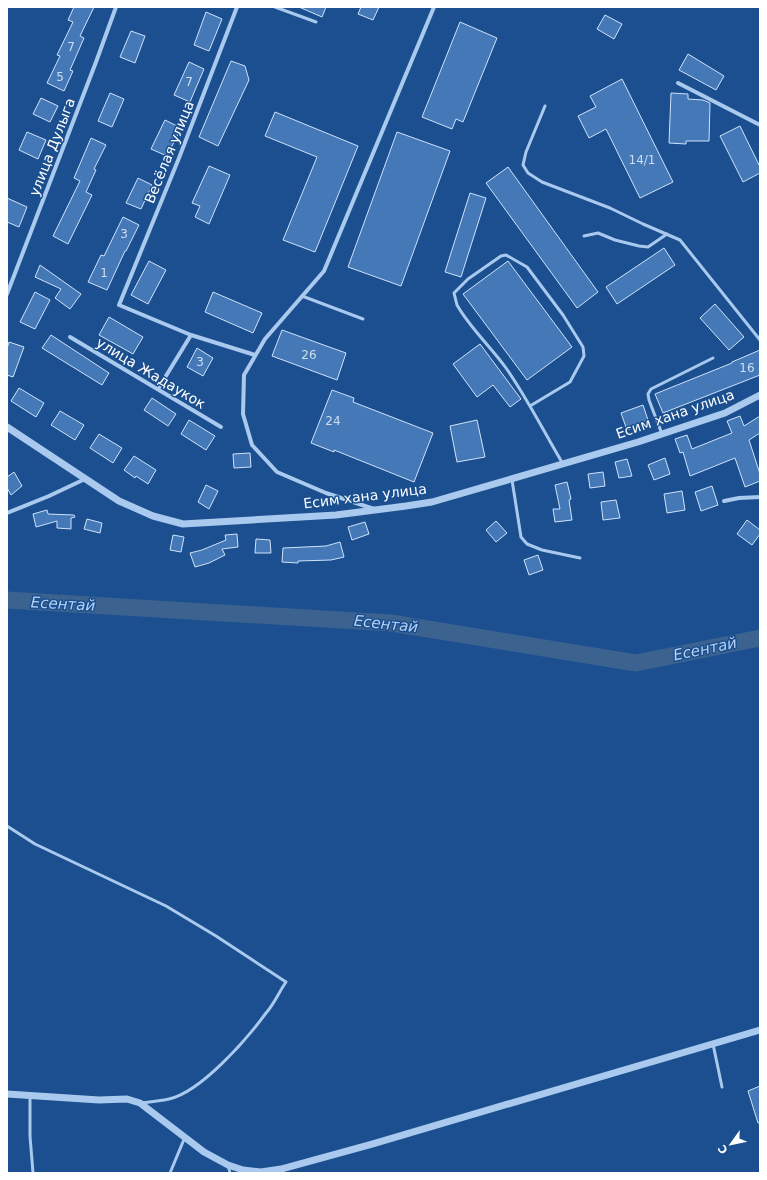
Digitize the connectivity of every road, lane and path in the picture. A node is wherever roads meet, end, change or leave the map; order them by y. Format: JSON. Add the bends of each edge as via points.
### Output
{"nodes":[{"id":1,"x":116,"y":7,"type":"edge"},
{"id":2,"x":237,"y":7,"type":"edge"},
{"id":3,"x":275,"y":7,"type":"edge"},
{"id":4,"x":434,"y":7,"type":"edge"},
{"id":5,"x":316,"y":22,"type":"dead end"},
{"id":6,"x":678,"y":83,"type":"dead end"},
{"id":7,"x":545,"y":106,"type":"dead end"},
{"id":8,"x":760,"y":125,"type":"edge"},
{"id":9,"x":666,"y":234,"type":"junction"},
{"id":10,"x":584,"y":236,"type":"dead end"},
{"id":11,"x":7,"y":294,"type":"edge"},
{"id":12,"x":302,"y":296,"type":"junction"},
{"id":13,"x":363,"y":320,"type":"dead end"},
{"id":14,"x":192,"y":335,"type":"junction"},
{"id":15,"x":70,"y":337,"type":"dead end"},
{"id":16,"x":760,"y":340,"type":"edge"},
{"id":17,"x":255,"y":355,"type":"junction"},
{"id":18,"x":713,"y":358,"type":"dead end"},
{"id":19,"x":158,"y":390,"type":"junction"},
{"id":20,"x":760,"y":395,"type":"edge"},
{"id":21,"x":530,"y":406,"type":"junction"},
{"id":22,"x":7,"y":427,"type":"edge"},
{"id":23,"x":221,"y":427,"type":"dead end"},
{"id":24,"x":662,"y":434,"type":"junction"},
{"id":25,"x":563,"y":464,"type":"junction"},
{"id":26,"x":85,"y":479,"type":"junction"},
{"id":27,"x":512,"y":479,"type":"junction"},
{"id":28,"x":760,"y":497,"type":"edge"},
{"id":29,"x":724,"y":501,"type":"dead end"},
{"id":30,"x":377,"y":510,"type":"junction"},
{"id":31,"x":7,"y":513,"type":"edge"},
{"id":32,"x":580,"y":558,"type":"dead end"},
{"id":33,"x":7,"y":826,"type":"edge"},
{"id":34,"x":760,"y":1030,"type":"edge"},
{"id":35,"x":713,"y":1044,"type":"junction"},
{"id":36,"x":722,"y":1087,"type":"dead end"},
{"id":37,"x":7,"y":1094,"type":"edge"},
{"id":38,"x":30,"y":1095,"type":"junction"},
{"id":39,"x":140,"y":1103,"type":"junction"},
{"id":40,"x":185,"y":1137,"type":"junction"},
{"id":41,"x":228,"y":1165,"type":"junction"},
{"id":42,"x":33,"y":1173,"type":"edge"},
{"id":43,"x":170,"y":1173,"type":"edge"},
{"id":44,"x":230,"y":1173,"type":"edge"}],
"edges":[{"from":1,"to":11,"type":"street","name":"улица Дулыга"},
{"from":2,"to":14,"type":"street","name":"Весёлая улица","via":[[179,158],[118,305]]},
{"from":3,"to":5,"type":"lane"},
{"from":4,"to":12,"type":"street","via":[[324,271]]},
{"from":6,"to":8,"type":"street"},
{"from":7,"to":9,"type":"lane","via":[[522,166],[528,173],[542,182],[610,208]]},
{"from":9,"to":10,"type":"lane","via":[[648,247],[615,240],[598,233]]},
{"from":9,"to":16,"type":"lane","via":[[680,240]]},
{"from":12,"to":13,"type":"lane"},
{"from":12,"to":17,"type":"street","via":[[265,339]]},
{"from":14,"to":17,"type":"street"},
{"from":14,"to":19,"type":"street"},
{"from":15,"to":19,"type":"street","name":"улица Жадаукок"},
{"from":17,"to":30,"type":"street","via":[[244,375],[244,414],[252,445],[277,472],[326,493]]},
{"from":18,"to":24,"type":"lane","via":[[651,390],[648,394]]},
{"from":19,"to":23,"type":"street","name":"улица Жадаукок"},
{"from":20,"to":24,"type":"street","name":"Есим хана улица","via":[[725,413]]},
{"from":21,"to":21,"type":"lane","via":[[505,366],[461,311],[454,293],[468,279],[506,255],[527,267],[583,347],[584,356],[570,382]]},
{"from":21,"to":25,"type":"lane"},
{"from":22,"to":26,"type":"street","name":"Есим хана улица"},
{"from":24,"to":25,"type":"street","name":"Есим хана улица"},
{"from":25,"to":27,"type":"street","name":"Есим хана улица"},
{"from":26,"to":30,"type":"street","name":"Есим хана улица","via":[[119,501],[152,516],[183,524],[336,515]]},
{"from":26,"to":31,"type":"street"},
{"from":27,"to":30,"type":"street","name":"Есим хана улица","via":[[432,502]]},
{"from":27,"to":32,"type":"lane","via":[[521,537],[527,544]]},
{"from":28,"to":29,"type":"street"},
{"from":33,"to":39,"type":"lane","via":[[35,844],[166,906],[286,982],[267,1012],[238,1048],[209,1075],[187,1091],[170,1099]]},
{"from":34,"to":35,"type":"street"},
{"from":35,"to":36,"type":"lane"},
{"from":35,"to":41,"type":"street","via":[[281,1169],[261,1172]]},
{"from":37,"to":38,"type":"street"},
{"from":38,"to":39,"type":"street","via":[[99,1100],[127,1099]]},
{"from":38,"to":42,"type":"lane"},
{"from":39,"to":40,"type":"street"},
{"from":40,"to":41,"type":"street","via":[[204,1152]]},
{"from":40,"to":43,"type":"lane"},
{"from":41,"to":44,"type":"lane"}]}
